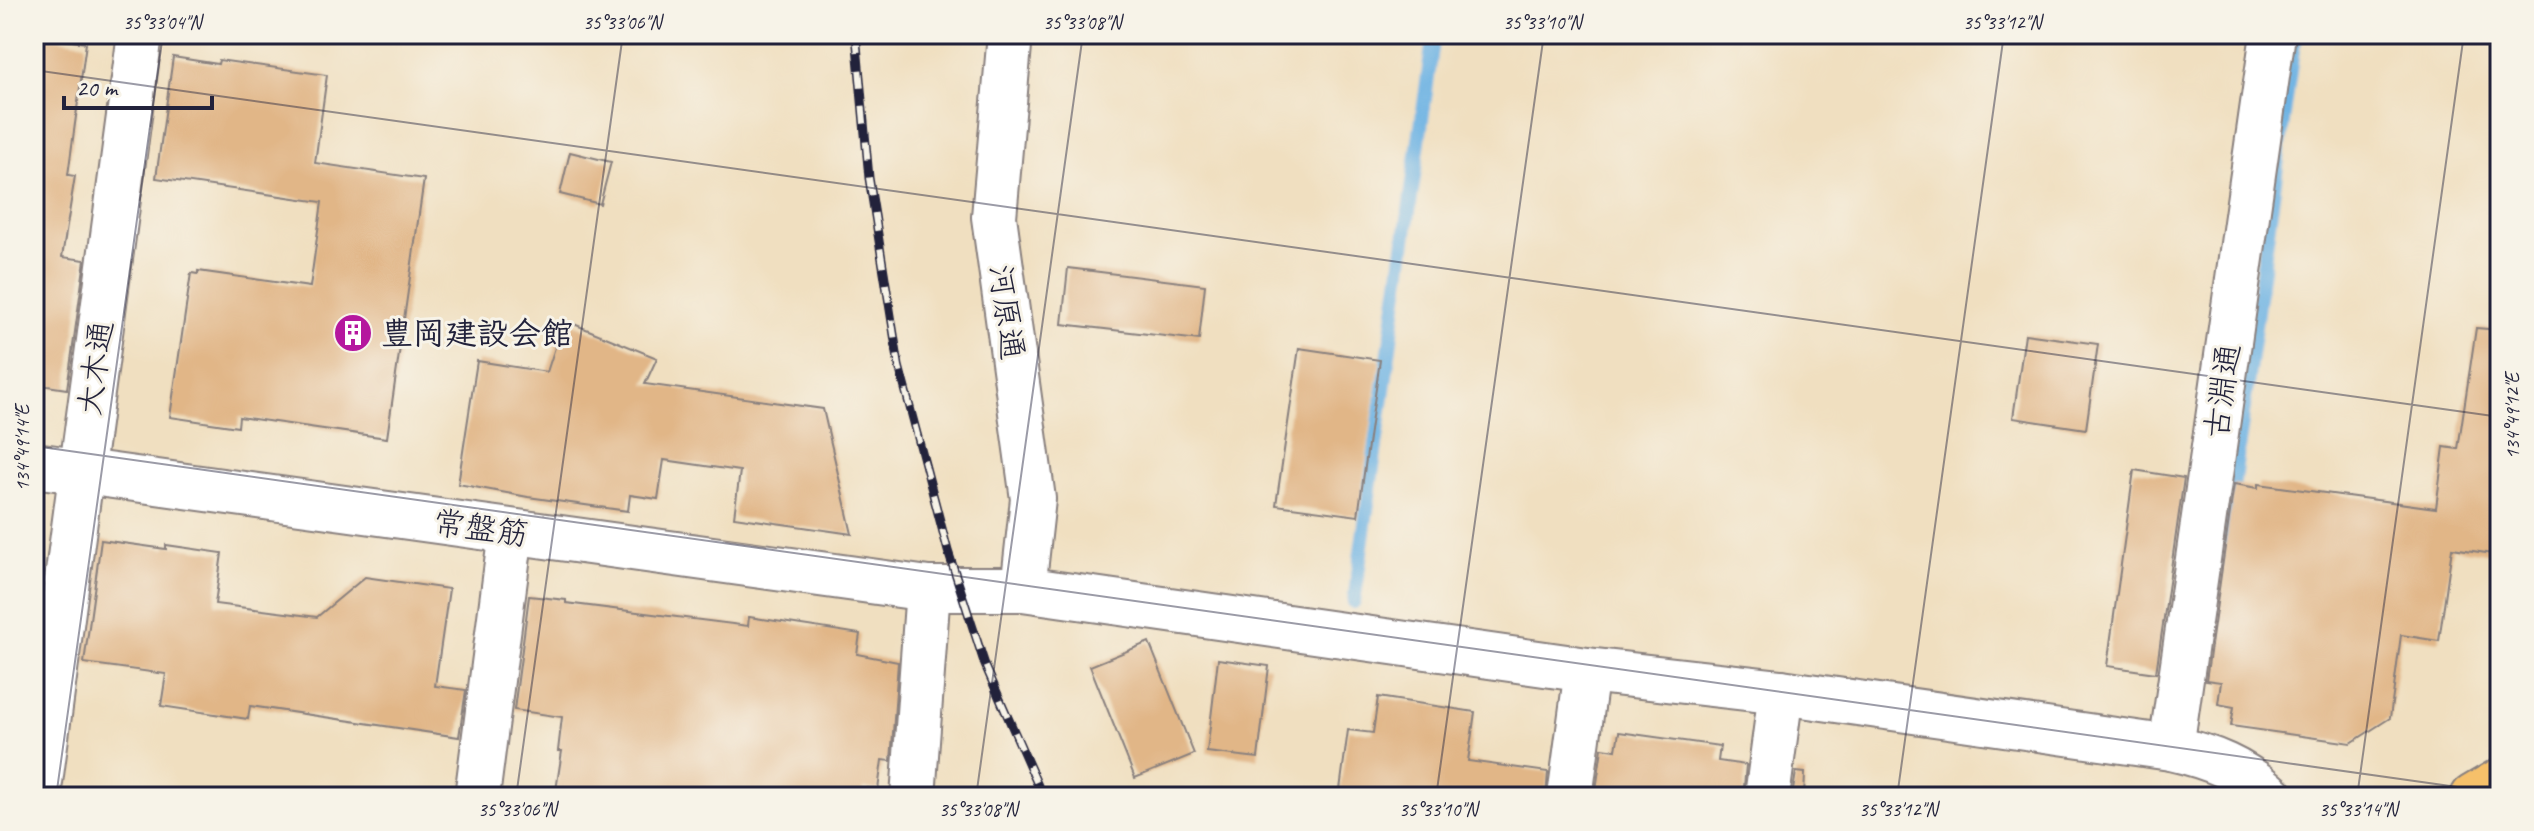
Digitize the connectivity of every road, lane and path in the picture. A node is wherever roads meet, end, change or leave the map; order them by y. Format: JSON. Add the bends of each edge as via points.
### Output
{"nodes":[{"id":1,"x":140,"y":34,"type":"edge"},
{"id":2,"x":1010,"y":34,"type":"edge"},
{"id":3,"x":2273,"y":34,"type":"edge"},
{"id":4,"x":34,"y":465,"type":"edge"},
{"id":5,"x":81,"y":471,"type":"junction"},
{"id":6,"x":511,"y":532,"type":"junction"},
{"id":7,"x":928,"y":589,"type":"junction"},
{"id":8,"x":1023,"y":589,"type":"junction"},
{"id":9,"x":1587,"y":670,"type":"junction"},
{"id":10,"x":1781,"y":692,"type":"junction"},
{"id":11,"x":2171,"y":748,"type":"junction"},
{"id":12,"x":2500,"y":781,"type":"edge"},
{"id":13,"x":38,"y":797,"type":"edge"},
{"id":14,"x":477,"y":797,"type":"edge"},
{"id":15,"x":913,"y":797,"type":"edge"},
{"id":16,"x":1570,"y":797,"type":"edge"},
{"id":17,"x":1767,"y":797,"type":"edge"},
{"id":18,"x":2272,"y":797,"type":"edge"},
{"id":19,"x":2473,"y":797,"type":"edge"}],
"edges":[{"from":1,"to":5,"type":"street","name":"大木通"},
{"from":2,"to":8,"type":"street","name":"河原通","via":[[994,217],[1033,499]]},
{"from":3,"to":11,"type":"street","name":"古淵通"},
{"from":4,"to":5,"type":"street","name":"常盤筋"},
{"from":5,"to":6,"type":"street","name":"常盤筋"},
{"from":5,"to":13,"type":"street","name":"大木通"},
{"from":6,"to":7,"type":"street","name":"常盤筋"},
{"from":6,"to":14,"type":"street"},
{"from":7,"to":8,"type":"street","name":"常盤筋"},
{"from":7,"to":15,"type":"street"},
{"from":8,"to":9,"type":"street","name":"常盤筋"},
{"from":9,"to":10,"type":"street","name":"常盤筋"},
{"from":9,"to":16,"type":"street"},
{"from":10,"to":11,"type":"street","name":"常盤筋"},
{"from":10,"to":17,"type":"street"},
{"from":11,"to":18,"type":"street","name":"常盤筋","via":[[2230,766]]},
{"from":12,"to":19,"type":"main road"}]}
